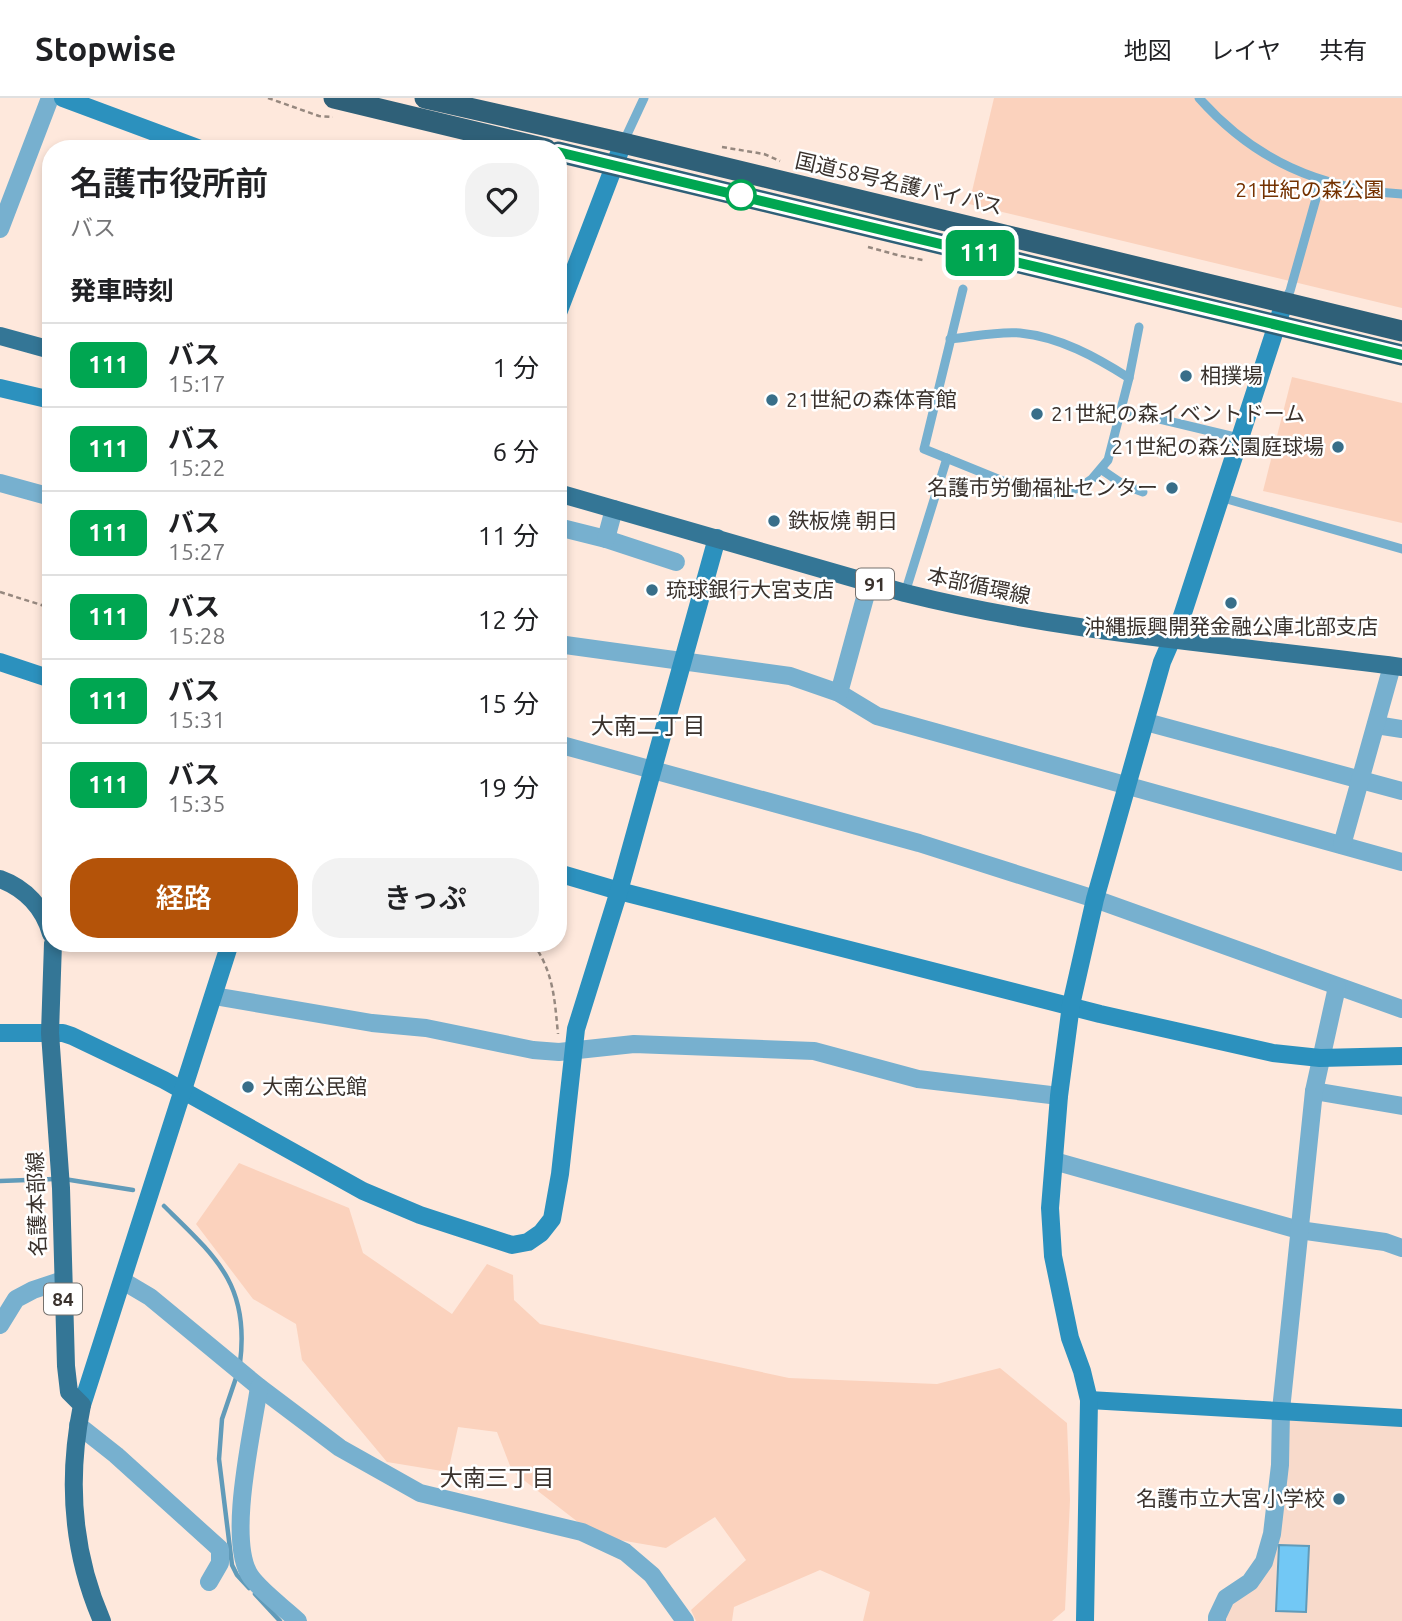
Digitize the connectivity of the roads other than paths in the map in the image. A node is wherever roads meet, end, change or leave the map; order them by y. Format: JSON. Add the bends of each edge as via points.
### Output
{"nodes":[{"id":1,"x":50,"y":98,"type":"edge"},
{"id":2,"x":63,"y":98,"type":"edge"},
{"id":3,"x":334,"y":98,"type":"edge"},
{"id":4,"x":425,"y":98,"type":"edge"},
{"id":5,"x":644,"y":98,"type":"edge"},
{"id":6,"x":1199,"y":98,"type":"edge"},
{"id":7,"x":176,"y":140,"type":"edge"},
{"id":8,"x":509,"y":140,"type":"edge"},
{"id":9,"x":623,"y":143,"type":"junction"},
{"id":10,"x":567,"y":154,"type":"edge"},
{"id":11,"x":614,"y":165,"type":"junction"},
{"id":12,"x":1321,"y":181,"type":"junction"},
{"id":13,"x":1402,"y":194,"type":"edge"},
{"id":14,"x":3,"y":208,"type":"edge"},
{"id":15,"x":0,"y":229,"type":"edge"},
{"id":16,"x":567,"y":289,"type":"edge"},
{"id":17,"x":963,"y":289,"type":"dead end"},
{"id":18,"x":1284,"y":302,"type":"junction"},
{"id":19,"x":1277,"y":324,"type":"junction"},
{"id":20,"x":1139,"y":327,"type":"dead end"},
{"id":21,"x":1402,"y":331,"type":"edge"},
{"id":22,"x":0,"y":335,"type":"edge"},
{"id":23,"x":950,"y":340,"type":"junction"},
{"id":24,"x":42,"y":347,"type":"edge"},
{"id":25,"x":1402,"y":355,"type":"edge"},
{"id":26,"x":1129,"y":378,"type":"junction"},
{"id":27,"x":0,"y":388,"type":"edge"},
{"id":28,"x":42,"y":398,"type":"edge"},
{"id":29,"x":1122,"y":410,"type":"junction"},
{"id":30,"x":1239,"y":438,"type":"junction"},
{"id":31,"x":947,"y":458,"type":"junction"},
{"id":32,"x":1102,"y":470,"type":"junction"},
{"id":33,"x":0,"y":482,"type":"edge"},
{"id":34,"x":1143,"y":492,"type":"dead end"},
{"id":35,"x":42,"y":494,"type":"edge"},
{"id":36,"x":567,"y":496,"type":"edge"},
{"id":37,"x":1220,"y":497,"type":"junction"},
{"id":38,"x":614,"y":509,"type":"junction"},
{"id":39,"x":567,"y":529,"type":"edge"},
{"id":40,"x":717,"y":538,"type":"junction"},
{"id":41,"x":606,"y":539,"type":"junction"},
{"id":42,"x":1402,"y":549,"type":"edge"},
{"id":43,"x":676,"y":562,"type":"dead end"},
{"id":44,"x":869,"y":583,"type":"junction"},
{"id":45,"x":905,"y":593,"type":"junction"},
{"id":46,"x":1172,"y":638,"type":"junction"},
{"id":47,"x":567,"y":645,"type":"edge"},
{"id":48,"x":684,"y":660,"type":"junction"},
{"id":49,"x":0,"y":662,"type":"edge"},
{"id":50,"x":1397,"y":666,"type":"edge"},
{"id":51,"x":42,"y":676,"type":"edge"},
{"id":52,"x":839,"y":693,"type":"junction"},
{"id":53,"x":1146,"y":722,"type":"junction"},
{"id":54,"x":1376,"y":725,"type":"junction"},
{"id":55,"x":1402,"y":729,"type":"edge"},
{"id":56,"x":567,"y":746,"type":"edge"},
{"id":57,"x":653,"y":769,"type":"junction"},
{"id":58,"x":1359,"y":779,"type":"junction"},
{"id":59,"x":1126,"y":787,"type":"junction"},
{"id":60,"x":1402,"y":791,"type":"edge"},
{"id":61,"x":1342,"y":845,"type":"junction"},
{"id":62,"x":1402,"y":862,"type":"edge"},
{"id":63,"x":567,"y":876,"type":"edge"},
{"id":64,"x":0,"y":879,"type":"edge"},
{"id":65,"x":618,"y":891,"type":"junction"},
{"id":66,"x":1095,"y":899,"type":"junction"},
{"id":67,"x":42,"y":915,"type":"edge"},
{"id":68,"x":53,"y":952,"type":"edge"},
{"id":69,"x":227,"y":952,"type":"edge"},
{"id":70,"x":1337,"y":987,"type":"junction"},
{"id":71,"x":214,"y":996,"type":"junction"},
{"id":72,"x":1071,"y":1005,"type":"junction"},
{"id":73,"x":1402,"y":1009,"type":"edge"},
{"id":74,"x":0,"y":1033,"type":"edge"},
{"id":75,"x":50,"y":1033,"type":"junction"},
{"id":76,"x":566,"y":1050,"type":"junction"},
{"id":77,"x":1402,"y":1056,"type":"edge"},
{"id":78,"x":1320,"y":1058,"type":"junction"},
{"id":79,"x":1314,"y":1091,"type":"junction"},
{"id":80,"x":183,"y":1092,"type":"junction"},
{"id":81,"x":1059,"y":1096,"type":"junction"},
{"id":82,"x":1402,"y":1106,"type":"edge"},
{"id":83,"x":1054,"y":1161,"type":"junction"},
{"id":84,"x":1299,"y":1230,"type":"junction"},
{"id":85,"x":1402,"y":1248,"type":"edge"},
{"id":86,"x":63,"y":1280,"type":"junction"},
{"id":87,"x":123,"y":1280,"type":"junction"},
{"id":88,"x":0,"y":1325,"type":"edge"},
{"id":89,"x":260,"y":1387,"type":"junction"},
{"id":90,"x":1089,"y":1400,"type":"junction"},
{"id":91,"x":82,"y":1405,"type":"junction"},
{"id":92,"x":1281,"y":1410,"type":"junction"},
{"id":93,"x":1402,"y":1418,"type":"edge"},
{"id":94,"x":78,"y":1425,"type":"junction"},
{"id":95,"x":221,"y":1553,"type":"junction"},
{"id":96,"x":243,"y":1559,"type":"junction"},
{"id":97,"x":209,"y":1582,"type":"dead end"},
{"id":98,"x":102,"y":1621,"type":"edge"},
{"id":99,"x":298,"y":1621,"type":"edge"},
{"id":100,"x":685,"y":1621,"type":"edge"},
{"id":101,"x":1085,"y":1621,"type":"edge"},
{"id":102,"x":1217,"y":1621,"type":"edge"}],
"edges":[{"from":1,"to":14,"type":"street"},
{"from":2,"to":7,"type":"street"},
{"from":3,"to":8,"type":"highway"},
{"from":4,"to":9,"type":"highway","name":"国道58号名護バイパス"},
{"from":5,"to":9,"type":"lane"},
{"from":6,"to":12,"type":"lane","via":[[1251,145]]},
{"from":9,"to":11,"type":"street"},
{"from":9,"to":18,"type":"highway","name":"国道58号名護バイパス"},
{"from":10,"to":11,"type":"highway"},
{"from":11,"to":16,"type":"street"},
{"from":11,"to":19,"type":"highway"},
{"from":12,"to":13,"type":"lane"},
{"from":12,"to":18,"type":"lane"},
{"from":14,"to":15,"type":"street"},
{"from":17,"to":23,"type":"lane"},
{"from":18,"to":19,"type":"street"},
{"from":18,"to":21,"type":"highway","name":"国道58号名護バイパス"},
{"from":19,"to":25,"type":"highway"},
{"from":19,"to":30,"type":"street"},
{"from":20,"to":26,"type":"lane"},
{"from":22,"to":24,"type":"main road"},
{"from":23,"to":26,"type":"lane","via":[[1021,333],[1094,356]]},
{"from":23,"to":31,"type":"lane","via":[[924,449]]},
{"from":26,"to":29,"type":"lane"},
{"from":27,"to":28,"type":"street"},
{"from":29,"to":30,"type":"lane"},
{"from":29,"to":32,"type":"lane"},
{"from":30,"to":37,"type":"street"},
{"from":31,"to":32,"type":"lane","via":[[1043,495],[1079,488]]},
{"from":31,"to":45,"type":"lane"},
{"from":32,"to":34,"type":"lane"},
{"from":33,"to":35,"type":"street"},
{"from":36,"to":38,"type":"main road","name":"本部循環線","number":"91"},
{"from":37,"to":42,"type":"lane"},
{"from":37,"to":46,"type":"street"},
{"from":38,"to":40,"type":"main road","name":"本部循環線","number":"91"},
{"from":38,"to":41,"type":"street"},
{"from":39,"to":41,"type":"street"},
{"from":40,"to":44,"type":"main road","name":"本部循環線","number":"91"},
{"from":40,"to":48,"type":"street"},
{"from":41,"to":43,"type":"street"},
{"from":44,"to":45,"type":"main road","name":"本部循環線","number":"91"},
{"from":44,"to":52,"type":"street"},
{"from":45,"to":46,"type":"main road","name":"本部循環線","number":"91","via":[[1036,621]]},
{"from":46,"to":50,"type":"main road","name":"本部循環線","number":"91"},
{"from":46,"to":53,"type":"street"},
{"from":47,"to":48,"type":"street"},
{"from":48,"to":52,"type":"street","via":[[790,676]]},
{"from":48,"to":57,"type":"street"},
{"from":49,"to":51,"type":"street"},
{"from":50,"to":54,"type":"street"},
{"from":52,"to":59,"type":"street","via":[[877,716]]},
{"from":53,"to":58,"type":"street"},
{"from":53,"to":59,"type":"street"},
{"from":54,"to":55,"type":"street"},
{"from":54,"to":58,"type":"street"},
{"from":56,"to":57,"type":"street"},
{"from":57,"to":65,"type":"street"},
{"from":57,"to":66,"type":"street","via":[[919,843]]},
{"from":58,"to":60,"type":"street"},
{"from":58,"to":61,"type":"street"},
{"from":59,"to":61,"type":"street"},
{"from":59,"to":66,"type":"street"},
{"from":61,"to":62,"type":"street"},
{"from":63,"to":65,"type":"street"},
{"from":64,"to":67,"type":"main road","via":[[28,896]]},
{"from":65,"to":72,"type":"street"},
{"from":65,"to":76,"type":"street"},
{"from":66,"to":70,"type":"street"},
{"from":66,"to":72,"type":"street"},
{"from":68,"to":75,"type":"main road","name":"名護本部線","number":"84"},
{"from":69,"to":71,"type":"street"},
{"from":70,"to":73,"type":"street"},
{"from":70,"to":78,"type":"street"},
{"from":71,"to":76,"type":"street","via":[[426,1028],[533,1050]]},
{"from":71,"to":80,"type":"street"},
{"from":72,"to":78,"type":"street","via":[[1273,1053]]},
{"from":72,"to":81,"type":"street"},
{"from":74,"to":75,"type":"street"},
{"from":75,"to":80,"type":"street","via":[[72,1036]]},
{"from":75,"to":86,"type":"main road","name":"名護本部線","number":"84"},
{"from":76,"to":80,"type":"street","via":[[568,1121],[552,1219],[528,1242],[512,1245],[363,1191]]},
{"from":76,"to":81,"type":"street","via":[[634,1044],[814,1051],[918,1079]]},
{"from":77,"to":78,"type":"street"},
{"from":78,"to":79,"type":"street"},
{"from":79,"to":82,"type":"street"},
{"from":79,"to":84,"type":"street"},
{"from":80,"to":87,"type":"street"},
{"from":81,"to":83,"type":"street"},
{"from":83,"to":84,"type":"street"},
{"from":83,"to":90,"type":"street","via":[[1050,1208],[1053,1256]]},
{"from":84,"to":85,"type":"street"},
{"from":84,"to":92,"type":"street"},
{"from":86,"to":88,"type":"street","via":[[16,1298]]},
{"from":86,"to":91,"type":"main road","name":"名護本部線","number":"84","via":[[69,1392]]},
{"from":87,"to":89,"type":"street"},
{"from":87,"to":91,"type":"street"},
{"from":89,"to":96,"type":"street","via":[[240,1525]]},
{"from":89,"to":100,"type":"street","via":[[340,1448],[420,1493],[582,1532],[625,1552],[652,1575]]},
{"from":90,"to":92,"type":"street"},
{"from":90,"to":101,"type":"street"},
{"from":91,"to":94,"type":"main road"},
{"from":92,"to":93,"type":"street"},
{"from":92,"to":102,"type":"street","via":[[1280,1465],[1264,1562],[1250,1582],[1226,1598]]},
{"from":94,"to":95,"type":"street","via":[[116,1454]]},
{"from":94,"to":98,"type":"main road","via":[[73,1487],[76,1538]]},
{"from":95,"to":96,"type":"street"},
{"from":95,"to":97,"type":"street"},
{"from":96,"to":99,"type":"street","via":[[251,1578]]}]}
